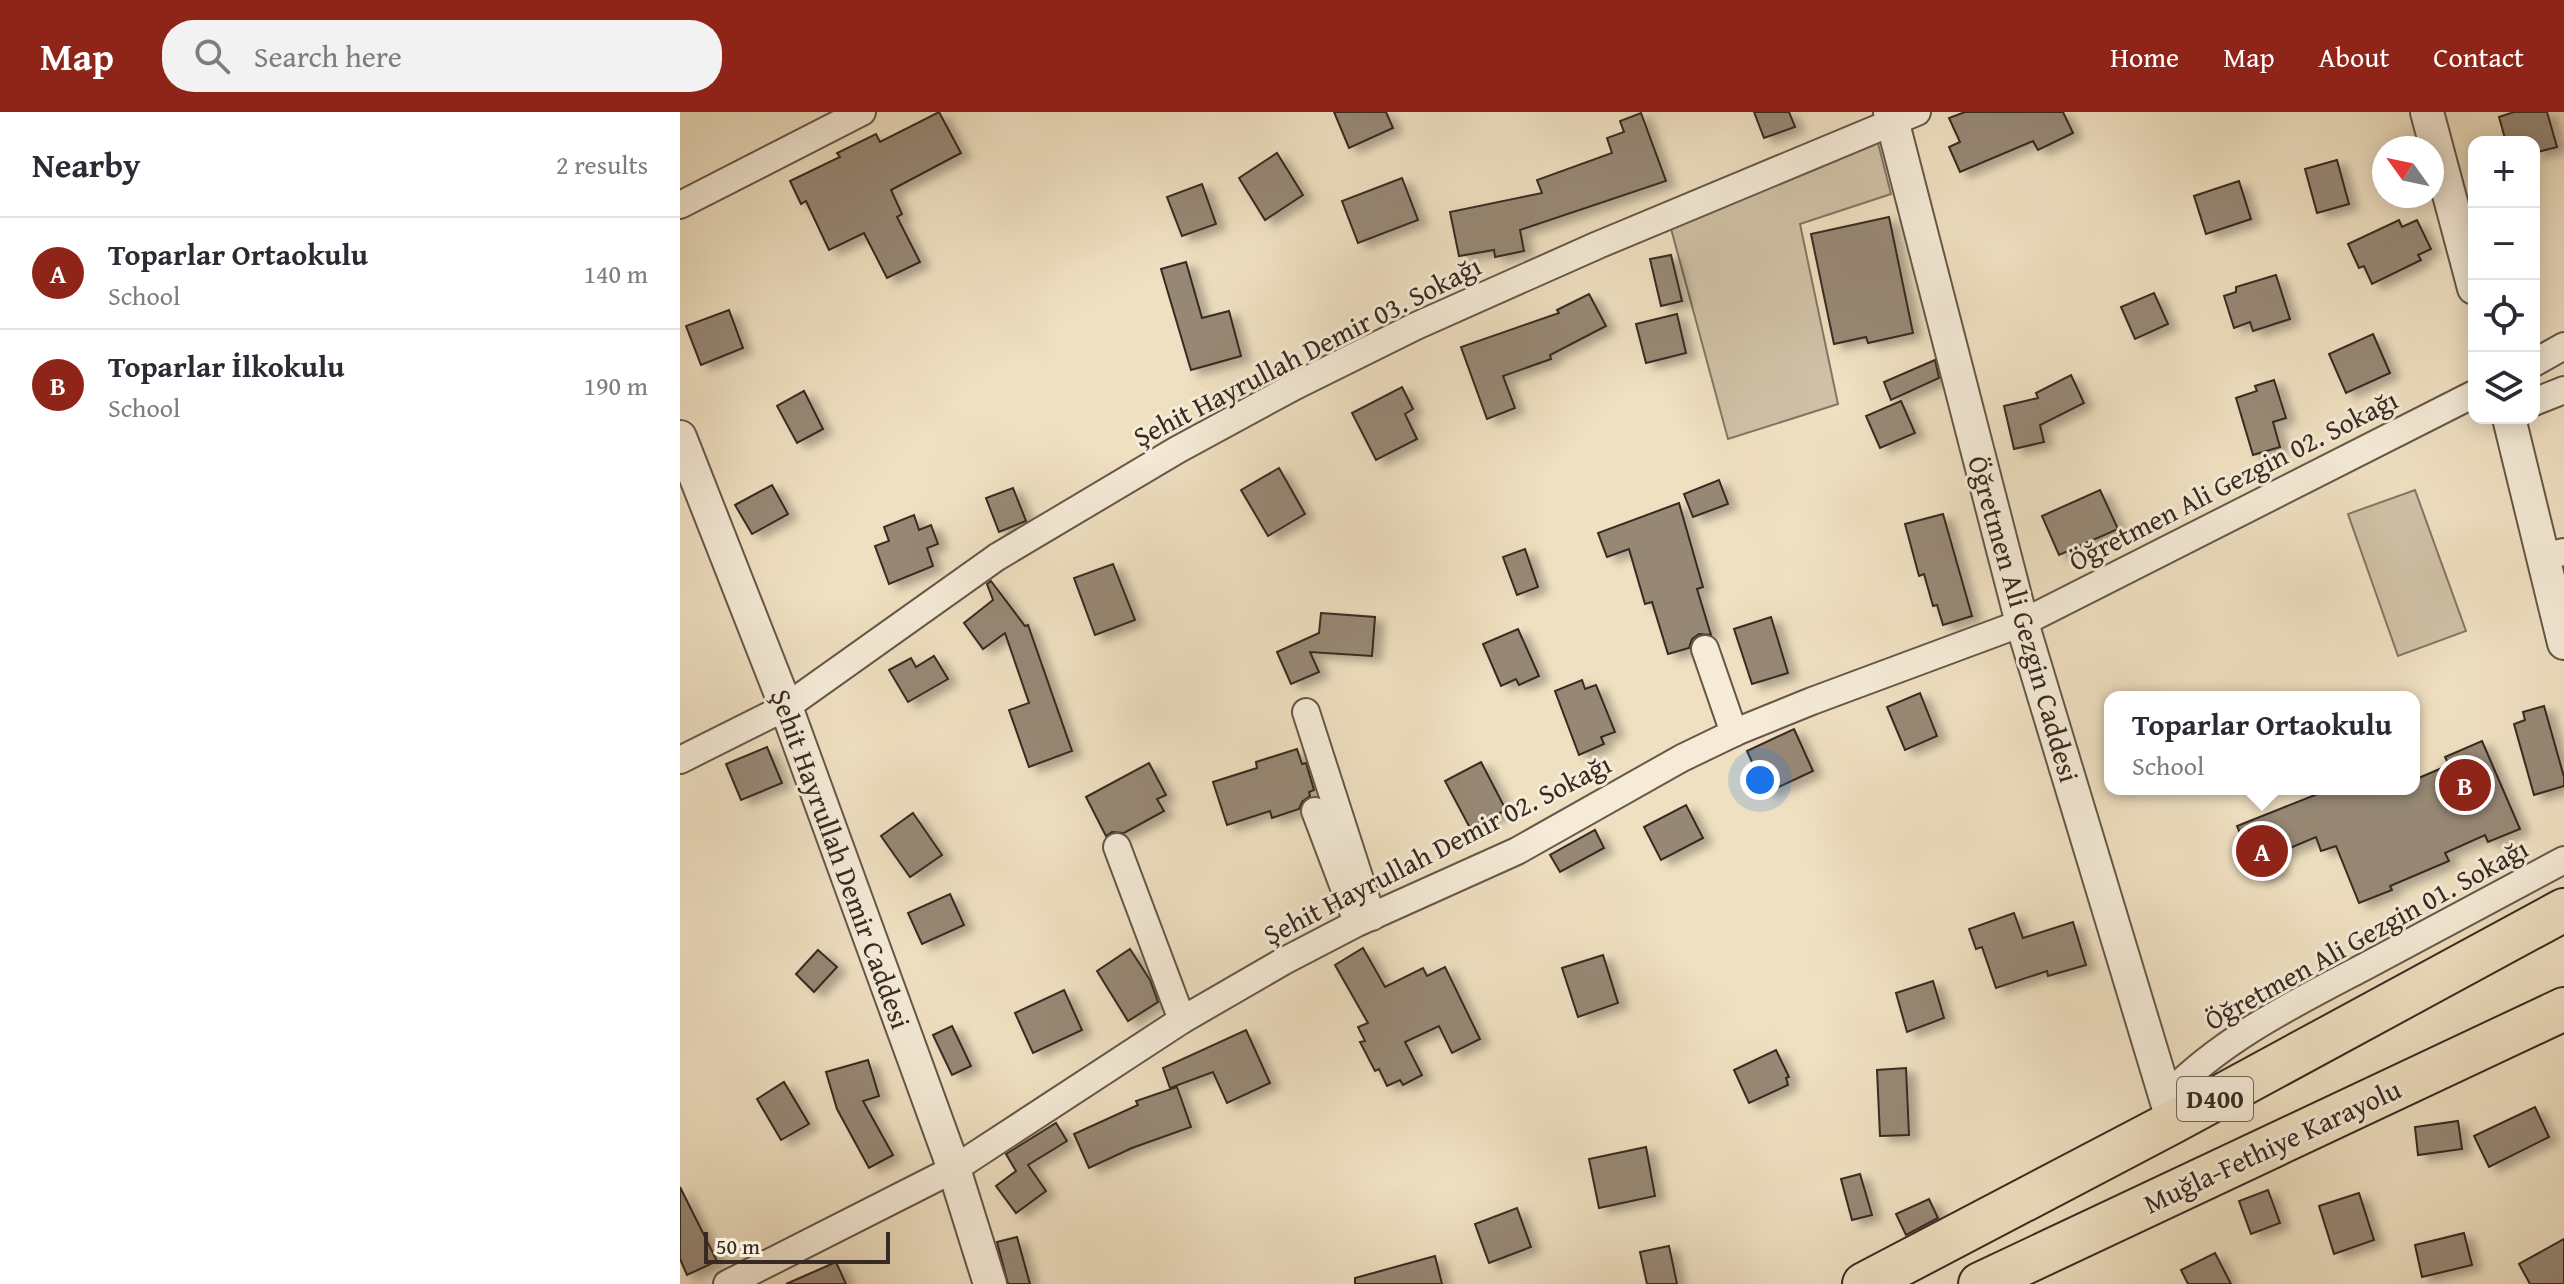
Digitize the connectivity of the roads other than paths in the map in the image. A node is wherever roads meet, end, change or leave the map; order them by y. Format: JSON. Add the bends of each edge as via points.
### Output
{"nodes":[{"id":1,"x":862,"y":112,"type":"edge"},
{"id":2,"x":2427,"y":112,"type":"edge"},
{"id":3,"x":1900,"y":115,"type":"edge"},
{"id":4,"x":680,"y":205,"type":"edge"},
{"id":5,"x":2472,"y":280,"type":"edge"},
{"id":6,"x":2564,"y":346,"type":"edge"},
{"id":7,"x":2540,"y":360,"type":"edge"},
{"id":8,"x":2564,"y":390,"type":"edge"},
{"id":9,"x":2468,"y":397,"type":"edge"},
{"id":10,"x":2540,"y":400,"type":"edge"},
{"id":11,"x":2511,"y":424,"type":"edge"},
{"id":12,"x":680,"y":437,"type":"edge"},
{"id":13,"x":2554,"y":554,"type":"edge"},
{"id":14,"x":2022,"y":623,"type":"junction"},
{"id":15,"x":2564,"y":643,"type":"edge"},
{"id":16,"x":1705,"y":649,"type":"dead end"},
{"id":17,"x":786,"y":707,"type":"junction"},
{"id":18,"x":1306,"y":712,"type":"dead end"},
{"id":19,"x":1734,"y":733,"type":"junction"},
{"id":20,"x":680,"y":760,"type":"edge"},
{"id":21,"x":1315,"y":811,"type":"dead end"},
{"id":22,"x":1117,"y":847,"type":"dead end"},
{"id":23,"x":2564,"y":860,"type":"edge"},
{"id":24,"x":2564,"y":910,"type":"edge"},
{"id":25,"x":1365,"y":920,"type":"junction"},
{"id":26,"x":2564,"y":1009,"type":"edge"},
{"id":27,"x":1182,"y":1020,"type":"junction"},
{"id":28,"x":2169,"y":1110,"type":"junction"},
{"id":29,"x":954,"y":1169,"type":"junction"},
{"id":30,"x":727,"y":1284,"type":"edge"},
{"id":31,"x":990,"y":1284,"type":"edge"},
{"id":32,"x":1864,"y":1284,"type":"edge"},
{"id":33,"x":1980,"y":1284,"type":"edge"}],
"edges":[{"from":1,"to":4,"type":"street"},
{"from":2,"to":5,"type":"street"},
{"from":3,"to":14,"type":"street","name":"Öğretmen Ali Gezgin Caddesi"},
{"from":3,"to":17,"type":"street","name":"Şehit Hayrullah Demir 03. Sokağı","via":[[1416,326],[1295,386],[997,557]]},
{"from":6,"to":7,"type":"street"},
{"from":8,"to":10,"type":"street"},
{"from":9,"to":14,"type":"street","name":"Öğretmen Ali Gezgin 02. Sokağı"},
{"from":11,"to":13,"type":"street"},
{"from":12,"to":17,"type":"street","name":"Şehit Hayrullah Demir Caddesi"},
{"from":13,"to":15,"type":"street"},
{"from":14,"to":19,"type":"street","name":"Şehit Hayrullah Demir 02. Sokağı"},
{"from":14,"to":28,"type":"street","name":"Öğretmen Ali Gezgin Caddesi"},
{"from":16,"to":19,"type":"street"},
{"from":17,"to":20,"type":"street","name":"Şehit Hayrullah Demir 03. Sokağı"},
{"from":17,"to":29,"type":"street","name":"Şehit Hayrullah Demir Caddesi"},
{"from":18,"to":25,"type":"street"},
{"from":19,"to":25,"type":"street","name":"Şehit Hayrullah Demir 02. Sokağı","via":[[1517,851]]},
{"from":21,"to":25,"type":"street"},
{"from":22,"to":27,"type":"street"},
{"from":23,"to":28,"type":"street","name":"Öğretmen Ali Gezgin 01. Sokağı","via":[[2230,1042],[2190,1072]]},
{"from":24,"to":28,"type":"highway","number":"D400"},
{"from":25,"to":27,"type":"street","name":"Şehit Hayrullah Demir 02. Sokağı"},
{"from":26,"to":33,"type":"highway","name":"Muğla-Fethiye Karayolu","number":"D400"},
{"from":27,"to":29,"type":"street","name":"Şehit Hayrullah Demir 02. Sokağı"},
{"from":28,"to":32,"type":"highway","number":"D400"},
{"from":29,"to":30,"type":"street","name":"Şehit Hayrullah Demir 02. Sokağı"},
{"from":29,"to":31,"type":"street","name":"Şehit Hayrullah Demir Caddesi"}]}
